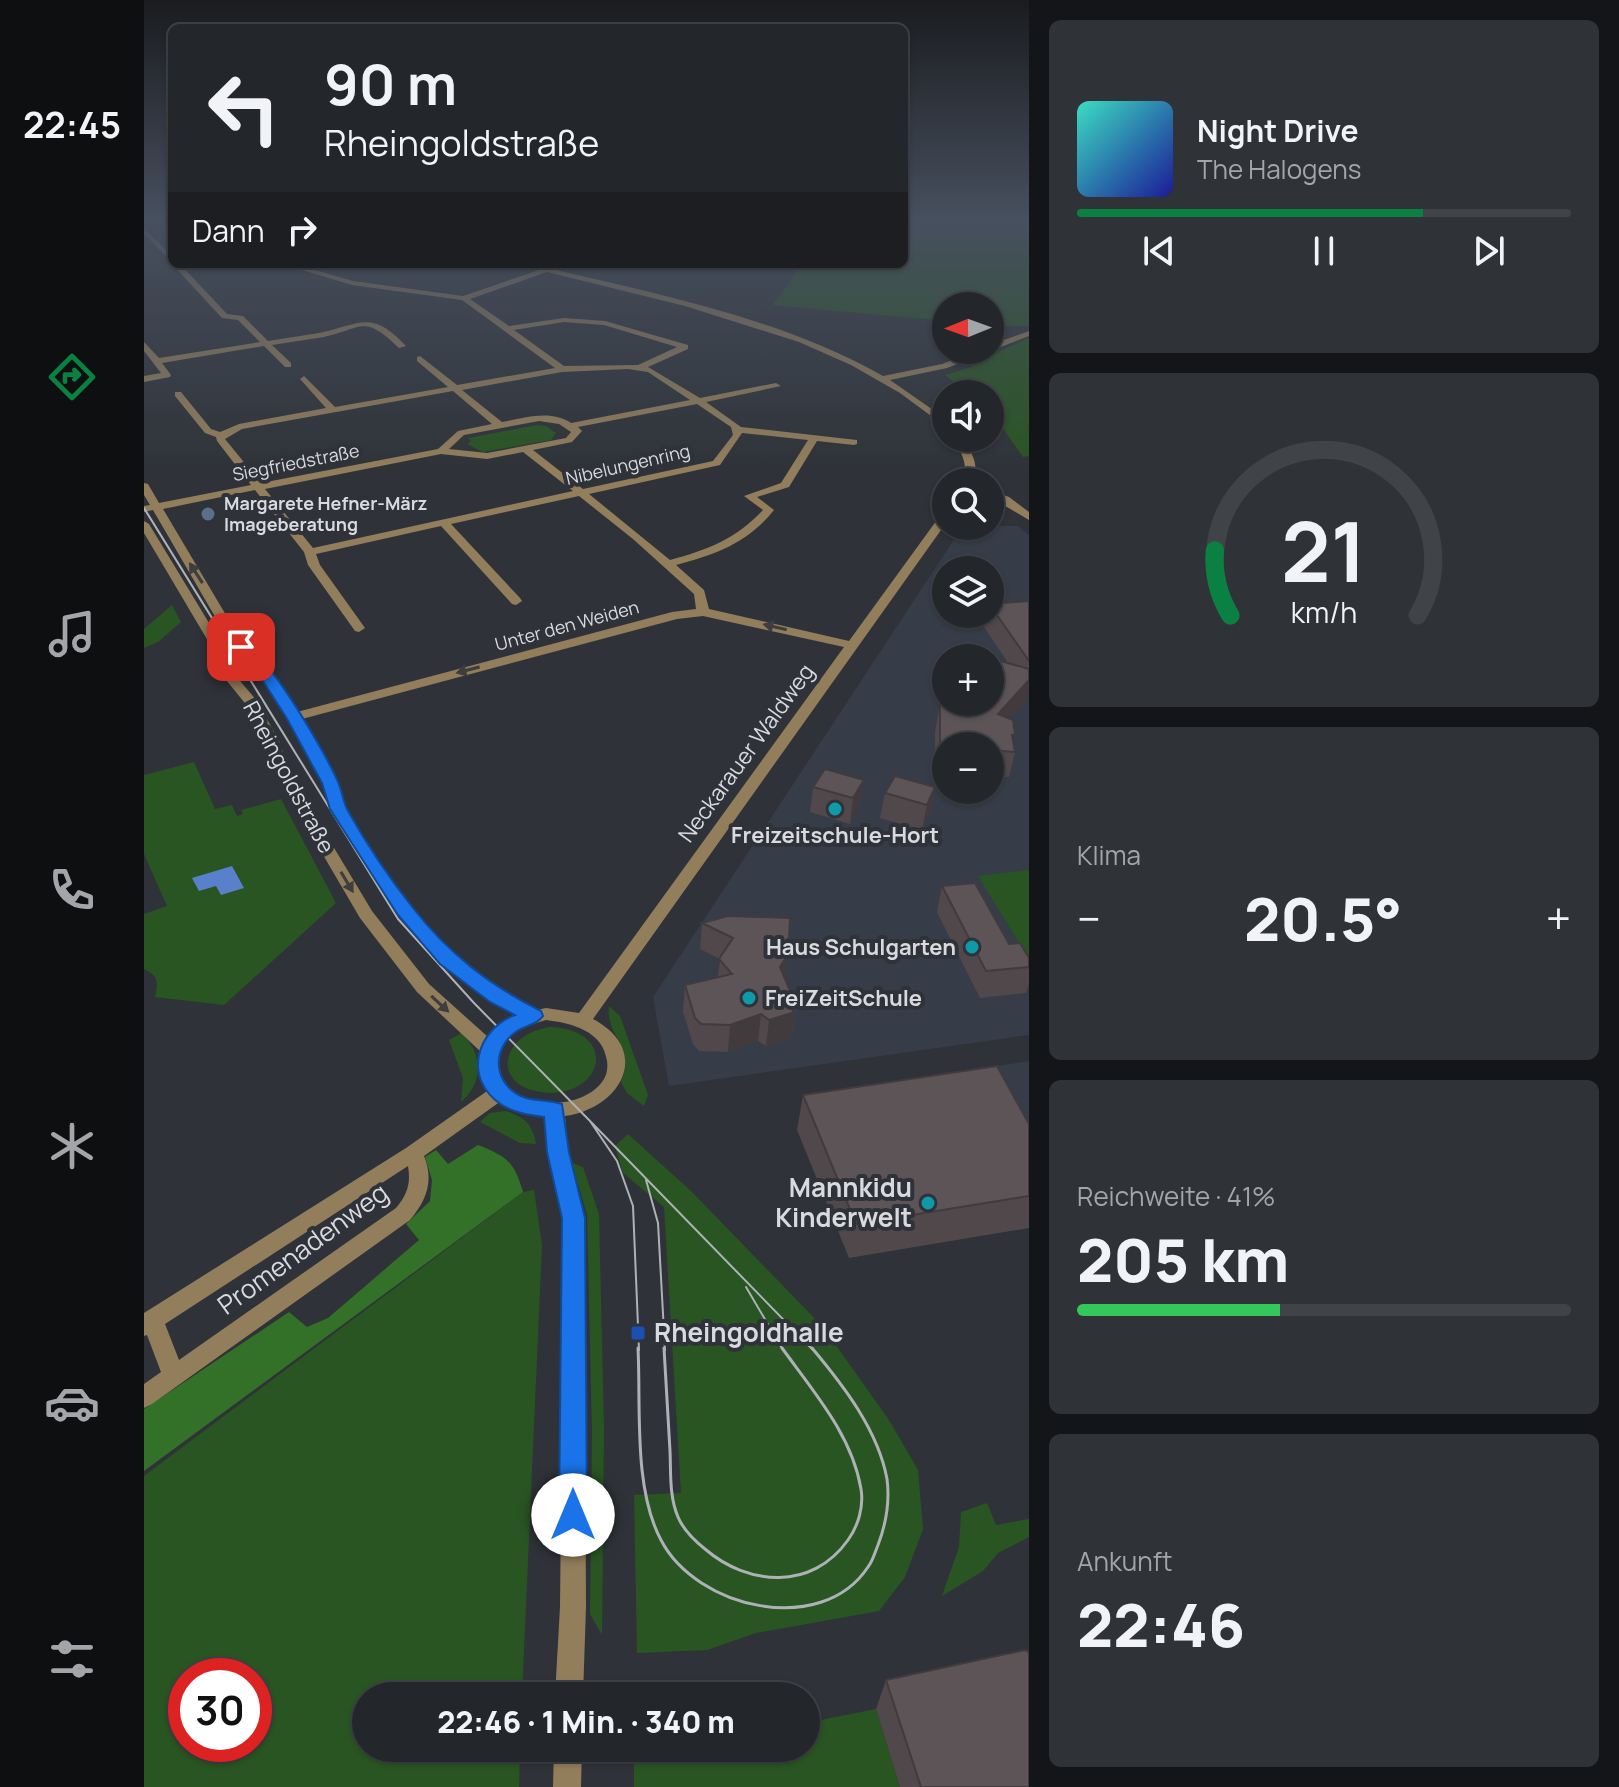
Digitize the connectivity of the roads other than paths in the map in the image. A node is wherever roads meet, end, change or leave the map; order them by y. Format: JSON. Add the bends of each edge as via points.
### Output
{"nodes":[{"id":1,"x":211,"y":301,"type":"edge"},
{"id":2,"x":469,"y":301,"type":"edge"},
{"id":3,"x":661,"y":301,"type":"edge"},
{"id":4,"x":508,"y":329,"type":"junction"},
{"id":5,"x":1029,"y":333,"type":"edge"},
{"id":6,"x":1004,"y":343,"type":"edge"},
{"id":7,"x":269,"y":344,"type":"junction"},
{"id":8,"x":144,"y":345,"type":"edge"},
{"id":9,"x":402,"y":346,"type":"dead end"},
{"id":10,"x":420,"y":359,"type":"dead end"},
{"id":11,"x":157,"y":361,"type":"junction"},
{"id":12,"x":949,"y":364,"type":"edge"},
{"id":13,"x":288,"y":365,"type":"dead end"},
{"id":14,"x":641,"y":367,"type":"junction"},
{"id":15,"x":562,"y":369,"type":"junction"},
{"id":16,"x":144,"y":379,"type":"edge"},
{"id":17,"x":304,"y":379,"type":"dead end"},
{"id":18,"x":882,"y":379,"type":"junction"},
{"id":19,"x":776,"y":386,"type":"dead end"},
{"id":20,"x":455,"y":388,"type":"junction"},
{"id":21,"x":178,"y":394,"type":"dead end"},
{"id":22,"x":697,"y":401,"type":"junction"},
{"id":23,"x":333,"y":410,"type":"junction"},
{"id":24,"x":932,"y":411,"type":"edge"},
{"id":25,"x":499,"y":425,"type":"junction"},
{"id":26,"x":571,"y":426,"type":"junction"},
{"id":27,"x":738,"y":430,"type":"junction"},
{"id":28,"x":221,"y":435,"type":"junction"},
{"id":29,"x":815,"y":437,"type":"junction"},
{"id":30,"x":854,"y":442,"type":"dead end"},
{"id":31,"x":526,"y":449,"type":"junction"},
{"id":32,"x":441,"y":451,"type":"junction"},
{"id":33,"x":144,"y":486,"type":"edge"},
{"id":34,"x":259,"y":486,"type":"junction"},
{"id":35,"x":581,"y":494,"type":"junction"},
{"id":36,"x":1004,"y":499,"type":"edge"},
{"id":37,"x":150,"y":508,"type":"edge"},
{"id":38,"x":1029,"y":517,"type":"edge"},
{"id":39,"x":144,"y":524,"type":"edge"},
{"id":40,"x":445,"y":524,"type":"junction"},
{"id":41,"x":932,"y":534,"type":"edge"},
{"id":42,"x":310,"y":552,"type":"junction"},
{"id":43,"x":668,"y":564,"type":"junction"},
{"id":44,"x":516,"y":601,"type":"dead end"},
{"id":45,"x":703,"y":612,"type":"junction"},
{"id":46,"x":359,"y":628,"type":"dead end"},
{"id":47,"x":851,"y":645,"type":"junction"},
{"id":48,"x":294,"y":717,"type":"junction"},
{"id":49,"x":533,"y":1016,"type":"junction"},
{"id":50,"x":584,"y":1019,"type":"junction"},
{"id":51,"x":489,"y":1048,"type":"junction"},
{"id":52,"x":500,"y":1092,"type":"junction"},
{"id":53,"x":555,"y":1110,"type":"junction"},
{"id":54,"x":413,"y":1153,"type":"junction"},
{"id":55,"x":148,"y":1323,"type":"edge"},
{"id":56,"x":174,"y":1376,"type":"junction"},
{"id":57,"x":144,"y":1397,"type":"edge"},
{"id":58,"x":570,"y":1682,"type":"edge"},
{"id":59,"x":568,"y":1762,"type":"edge"},
{"id":60,"x":567,"y":1787,"type":"edge"}],
"edges":[{"from":1,"to":7,"type":"street"},
{"from":2,"to":4,"type":"street"},
{"from":3,"to":18,"type":"street","via":[[785,335]]},
{"from":4,"to":14,"type":"street","via":[[564,320],[605,323],[685,347]]},
{"from":4,"to":15,"type":"street"},
{"from":5,"to":6,"type":"street"},
{"from":7,"to":9,"type":"street","via":[[366,324]]},
{"from":7,"to":11,"type":"street"},
{"from":7,"to":13,"type":"street"},
{"from":8,"to":11,"type":"street"},
{"from":10,"to":20,"type":"street"},
{"from":11,"to":16,"type":"street","via":[[167,375]]},
{"from":12,"to":18,"type":"street"},
{"from":14,"to":15,"type":"street"},
{"from":14,"to":22,"type":"street"},
{"from":15,"to":20,"type":"street"},
{"from":17,"to":23,"type":"street"},
{"from":18,"to":24,"type":"street"},
{"from":19,"to":22,"type":"street","name":"Siegfriedstraße"},
{"from":20,"to":23,"type":"street"},
{"from":20,"to":25,"type":"street"},
{"from":21,"to":28,"type":"street","via":[[208,431]]},
{"from":22,"to":26,"type":"street","name":"Siegfriedstraße"},
{"from":22,"to":27,"type":"street"},
{"from":23,"to":28,"type":"street"},
{"from":25,"to":26,"type":"street","name":"Siegfriedstraße","via":[[539,418]]},
{"from":25,"to":32,"type":"street","name":"Siegfriedstraße","via":[[461,433]]},
{"from":26,"to":31,"type":"street","name":"Siegfriedstraße","via":[[577,431],[569,440]]},
{"from":27,"to":29,"type":"street"},
{"from":27,"to":35,"type":"street","name":"Nibelungenring","via":[[716,463]]},
{"from":28,"to":34,"type":"street"},
{"from":29,"to":30,"type":"street"},
{"from":29,"to":43,"type":"street","via":[[785,485],[749,496],[769,510],[749,533],[713,553]]},
{"from":31,"to":32,"type":"street","name":"Siegfriedstraße","via":[[487,456]]},
{"from":31,"to":35,"type":"street"},
{"from":32,"to":34,"type":"street","name":"Siegfriedstraße"},
{"from":33,"to":37,"type":"street","name":"Rheingoldstraße"},
{"from":34,"to":37,"type":"street","name":"Siegfriedstraße"},
{"from":34,"to":42,"type":"street"},
{"from":35,"to":40,"type":"street","name":"Nibelungenring"},
{"from":35,"to":43,"type":"street"},
{"from":36,"to":38,"type":"street"},
{"from":48,"to":37,"type":"street","name":"Rheingoldstraße","one_way":true,"via":[[257,662],[234,639]]},
{"from":39,"to":51,"type":"street","name":"Rheingoldstraße","one_way":true,"via":[[217,646],[228,676],[250,701],[285,778],[366,914],[423,988]]},
{"from":40,"to":42,"type":"street","name":"Nibelungenring"},
{"from":40,"to":44,"type":"street"},
{"from":41,"to":47,"type":"street","name":"Neckarauer Waldweg"},
{"from":42,"to":46,"type":"street"},
{"from":43,"to":45,"type":"street","via":[[700,593]]},
{"from":47,"to":45,"type":"street","name":"Unter den Weiden","one_way":true},
{"from":45,"to":48,"type":"street","name":"Unter den Weiden","one_way":true},
{"from":47,"to":50,"type":"street","name":"Neckarauer Waldweg"},
{"from":48,"to":49,"type":"street","name":"Rheingoldstraße","via":[[331,783],[338,809],[405,911],[447,960]]},
{"from":49,"to":50,"type":"street","name":"Rheingoldstraße"},
{"from":49,"to":51,"type":"street","via":[[502,1031]]},
{"from":50,"to":53,"type":"street","via":[[607,1034],[616,1068],[596,1097]]},
{"from":51,"to":52,"type":"street","via":[[487,1071]]},
{"from":52,"to":53,"type":"street","via":[[524,1106]]},
{"from":52,"to":54,"type":"street"},
{"from":53,"to":58,"type":"street","via":[[558,1152],[574,1218]]},
{"from":54,"to":55,"type":"street"},
{"from":54,"to":56,"type":"street","name":"Promenadenweg","via":[[421,1183],[403,1214]]},
{"from":55,"to":56,"type":"street"},
{"from":56,"to":57,"type":"street","name":"Promenadenweg"},
{"from":59,"to":60,"type":"street"}]}
